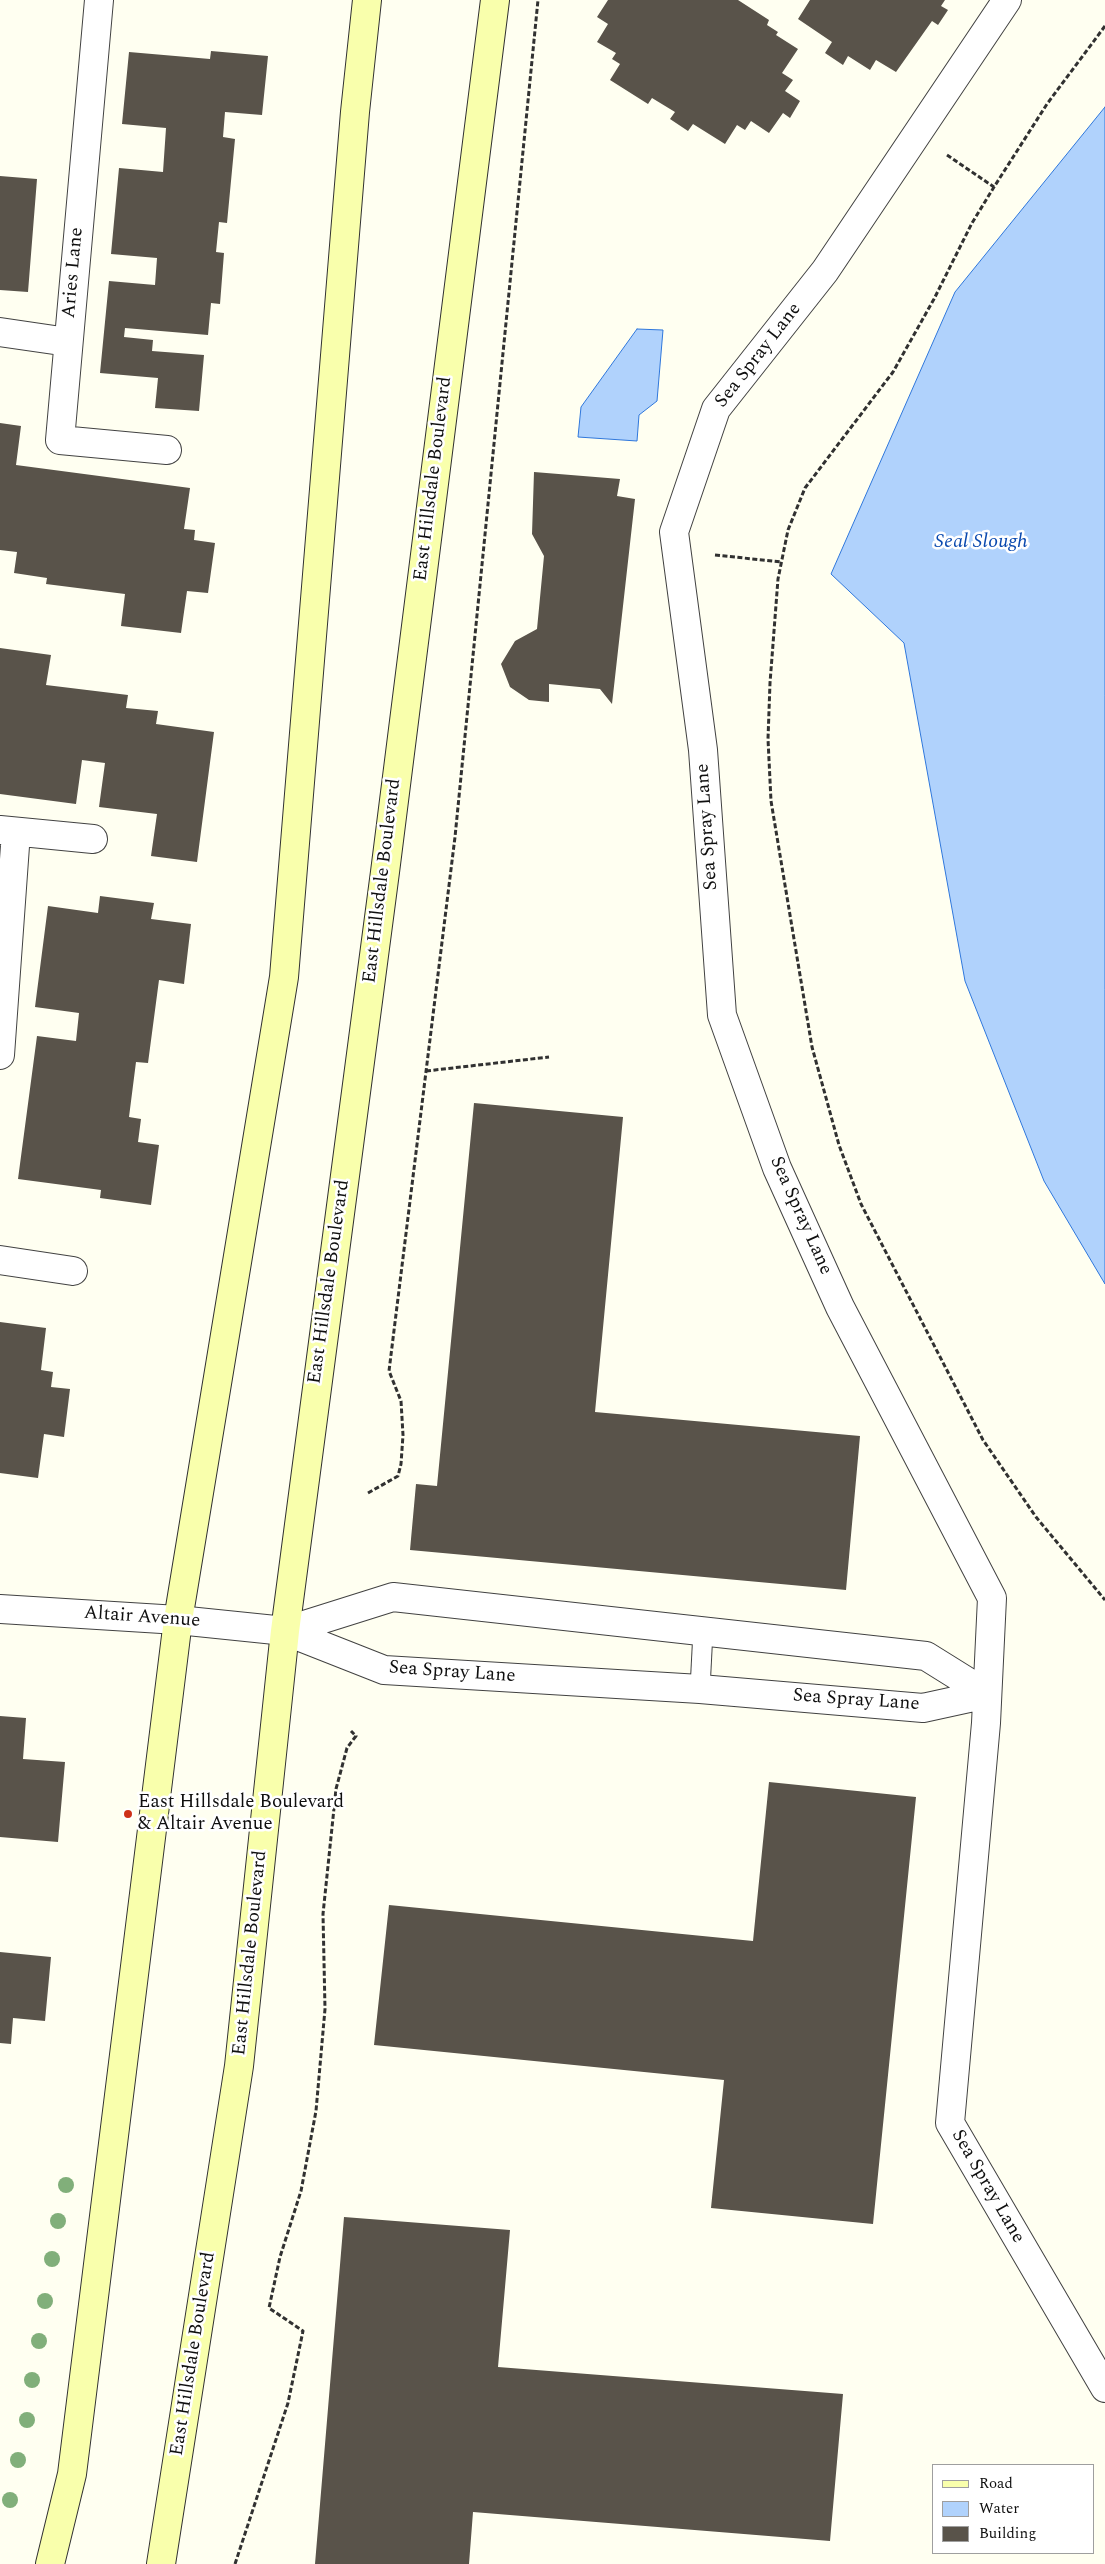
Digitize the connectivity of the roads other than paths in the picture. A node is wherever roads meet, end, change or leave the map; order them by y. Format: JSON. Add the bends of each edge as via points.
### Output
{"nodes":[{"id":1,"x":99,"y":0,"type":"edge"},
{"id":2,"x":366,"y":0,"type":"edge"},
{"id":3,"x":495,"y":0,"type":"edge"},
{"id":4,"x":1007,"y":0,"type":"edge"},
{"id":5,"x":0,"y":332,"type":"edge"},
{"id":6,"x":68,"y":342,"type":"junction"},
{"id":7,"x":167,"y":450,"type":"dead end"},
{"id":8,"x":8,"y":831,"type":"edge"},
{"id":9,"x":93,"y":839,"type":"dead end"},
{"id":10,"x":0,"y":1055,"type":"edge"},
{"id":11,"x":0,"y":1260,"type":"edge"},
{"id":12,"x":73,"y":1272,"type":"dead end"},
{"id":13,"x":0,"y":1609,"type":"edge"},
{"id":14,"x":178,"y":1620,"type":"junction"},
{"id":15,"x":703,"y":1631,"type":"junction"},
{"id":16,"x":285,"y":1632,"type":"junction"},
{"id":17,"x":700,"y":1689,"type":"junction"},
{"id":18,"x":987,"y":1694,"type":"junction"},
{"id":19,"x":1105,"y":2388,"type":"edge"},
{"id":20,"x":50,"y":2564,"type":"edge"},
{"id":21,"x":161,"y":2564,"type":"edge"}],
"edges":[{"from":1,"to":6,"type":"street","name":"Aries Lane"},
{"from":2,"to":14,"type":"main road","via":[[284,978]]},
{"from":3,"to":16,"type":"main road","name":"East Hillsdale Boulevard"},
{"from":4,"to":18,"type":"street","name":"Sea Spray Lane","via":[[826,272],[716,409],[674,532],[702,750],[722,1016],[777,1168],[836,1298],[992,1598]]},
{"from":5,"to":6,"type":"street"},
{"from":6,"to":7,"type":"street","name":"Aries Lane","via":[[60,440]]},
{"from":8,"to":9,"type":"street"},
{"from":8,"to":10,"type":"street"},
{"from":11,"to":12,"type":"street"},
{"from":13,"to":14,"type":"street","name":"Altair Avenue"},
{"from":14,"to":16,"type":"street","name":"Altair Avenue"},
{"from":14,"to":20,"type":"main road","via":[[72,2474]]},
{"from":15,"to":16,"type":"street","via":[[393,1596]]},
{"from":15,"to":17,"type":"lane"},
{"from":15,"to":18,"type":"street","via":[[926,1656]]},
{"from":16,"to":17,"type":"street","name":"Sea Spray Lane","via":[[384,1670]]},
{"from":16,"to":21,"type":"main road","name":"East Hillsdale Boulevard","via":[[239,2066]]},
{"from":17,"to":18,"type":"street","name":"Sea Spray Lane","via":[[923,1708]]},
{"from":18,"to":19,"type":"street","name":"Sea Spray Lane","via":[[950,2123]]}]}
